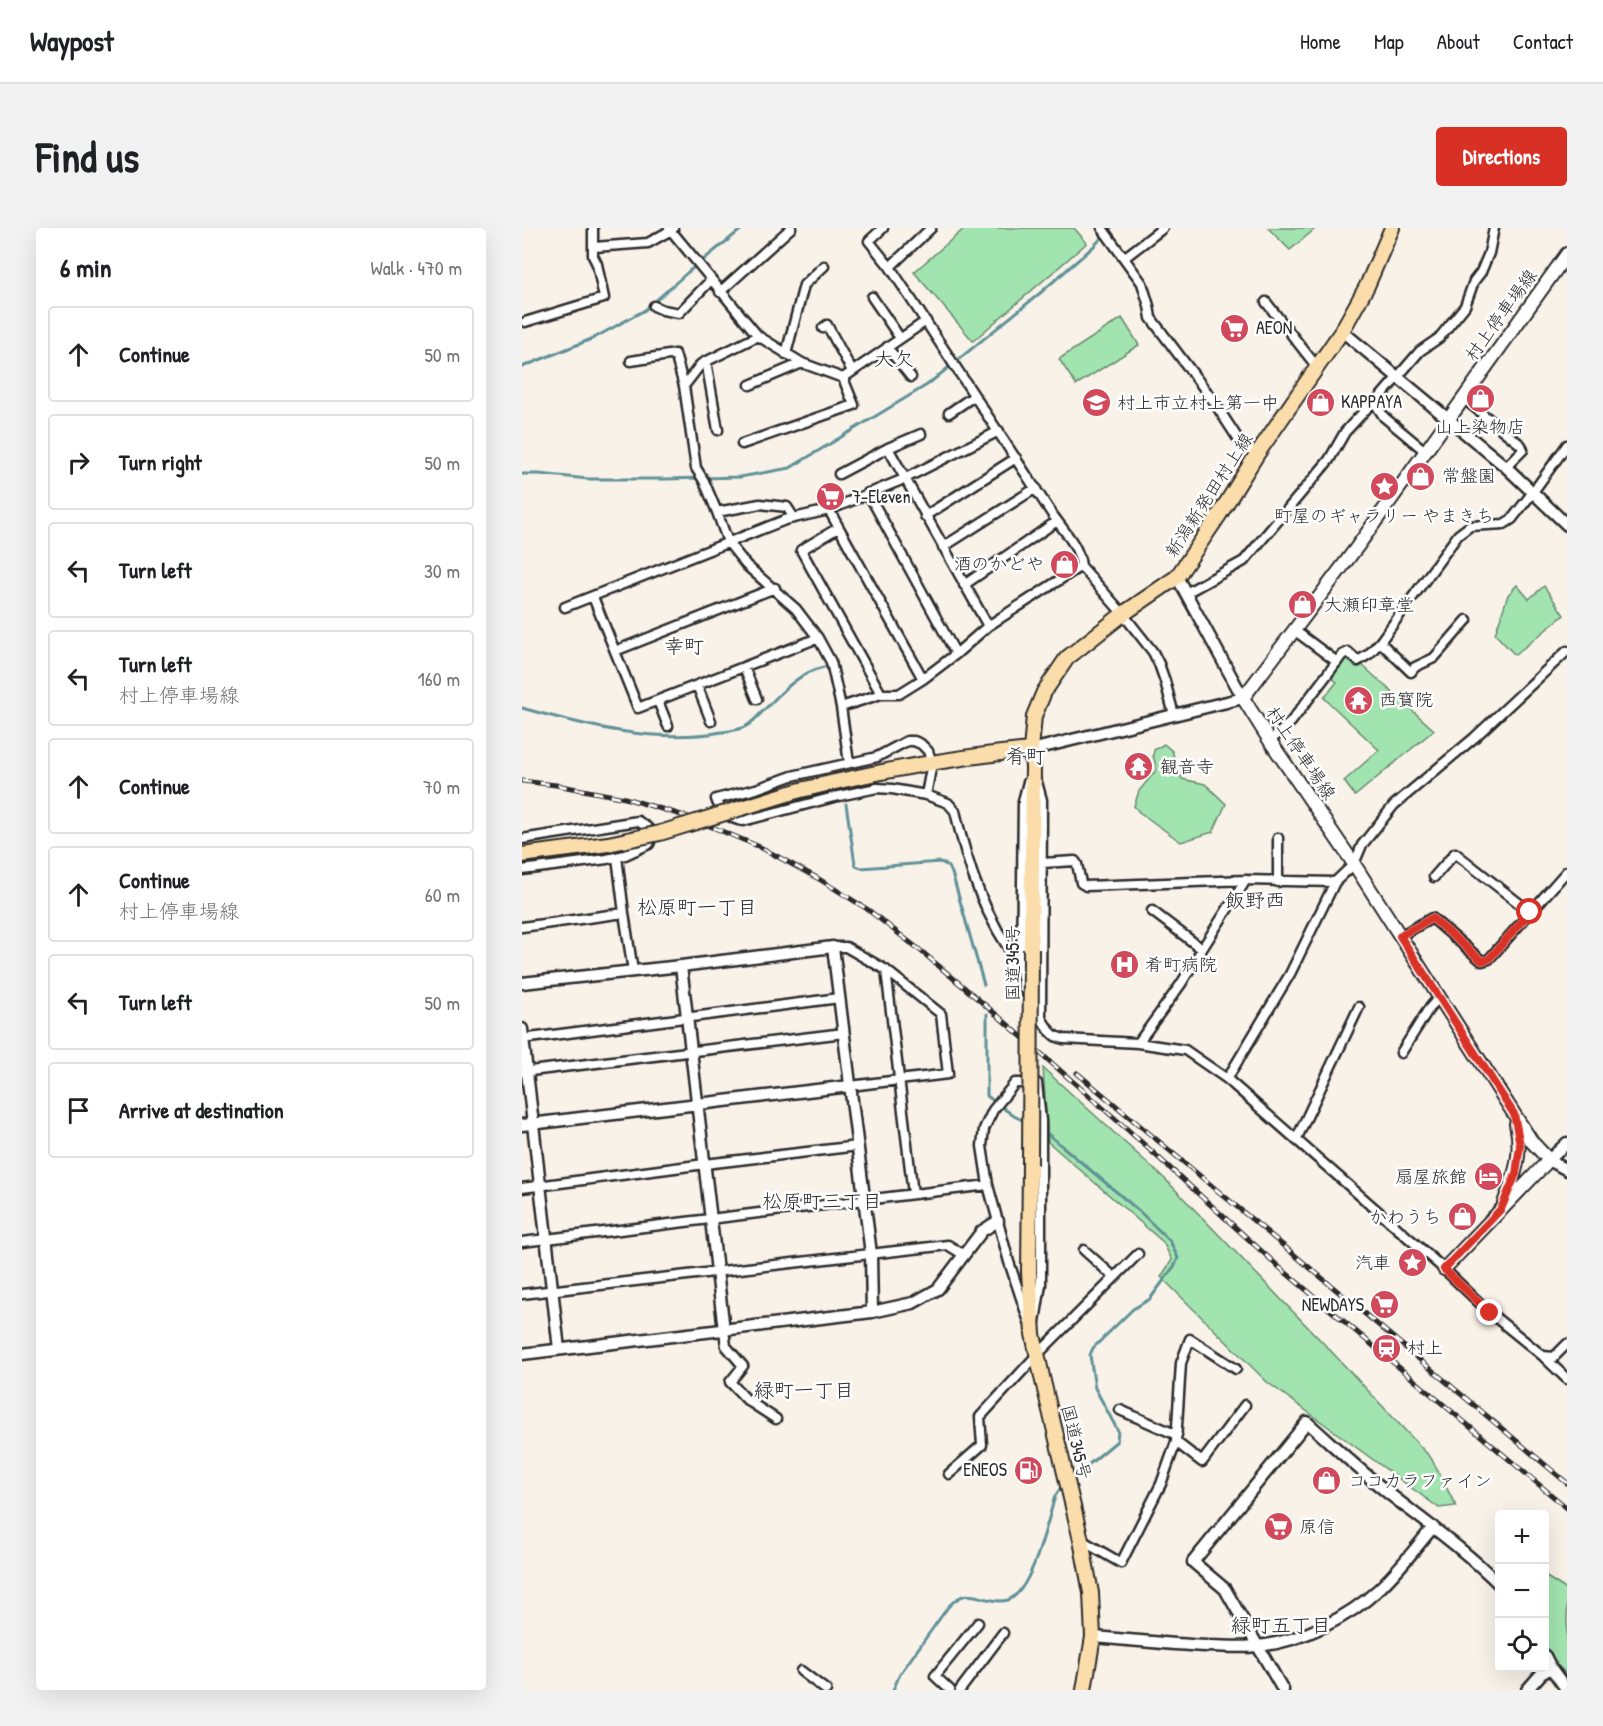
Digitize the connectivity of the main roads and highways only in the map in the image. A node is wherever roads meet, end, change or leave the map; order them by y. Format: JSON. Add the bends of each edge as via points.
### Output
{"nodes":[{"id":1,"x":1392,"y":228,"type":"edge"},
{"id":2,"x":1567,"y":254,"type":"edge"},
{"id":3,"x":1031,"y":750,"type":"junction"},
{"id":4,"x":522,"y":855,"type":"edge"},
{"id":5,"x":1514,"y":1114,"type":"junction"},
{"id":6,"x":1501,"y":1209,"type":"junction"},
{"id":7,"x":1444,"y":1269,"type":"road end"},
{"id":8,"x":1084,"y":1690,"type":"edge"}],
"edges":[{"from":1,"to":3,"type":"main road","name":"新潟新発田村上線","via":[[1342,332],[1177,577],[1066,658],[1034,716]]},
{"from":2,"to":5,"type":"main road","name":"村上停車場線","via":[[1243,698]]},
{"from":3,"to":4,"type":"main road","bridge":true,"via":[[847,778],[660,833]]},
{"from":3,"to":8,"type":"main road","name":"国道345号","bridge":true,"via":[[1029,1272],[1037,1355],[1089,1577],[1093,1637]]},
{"from":5,"to":6,"type":"main road","via":[[1520,1145],[1516,1174]]},
{"from":5,"to":6,"type":"main road","name":"村上停車場線","via":[[1549,1160]]},
{"from":6,"to":7,"type":"main road"}]}
